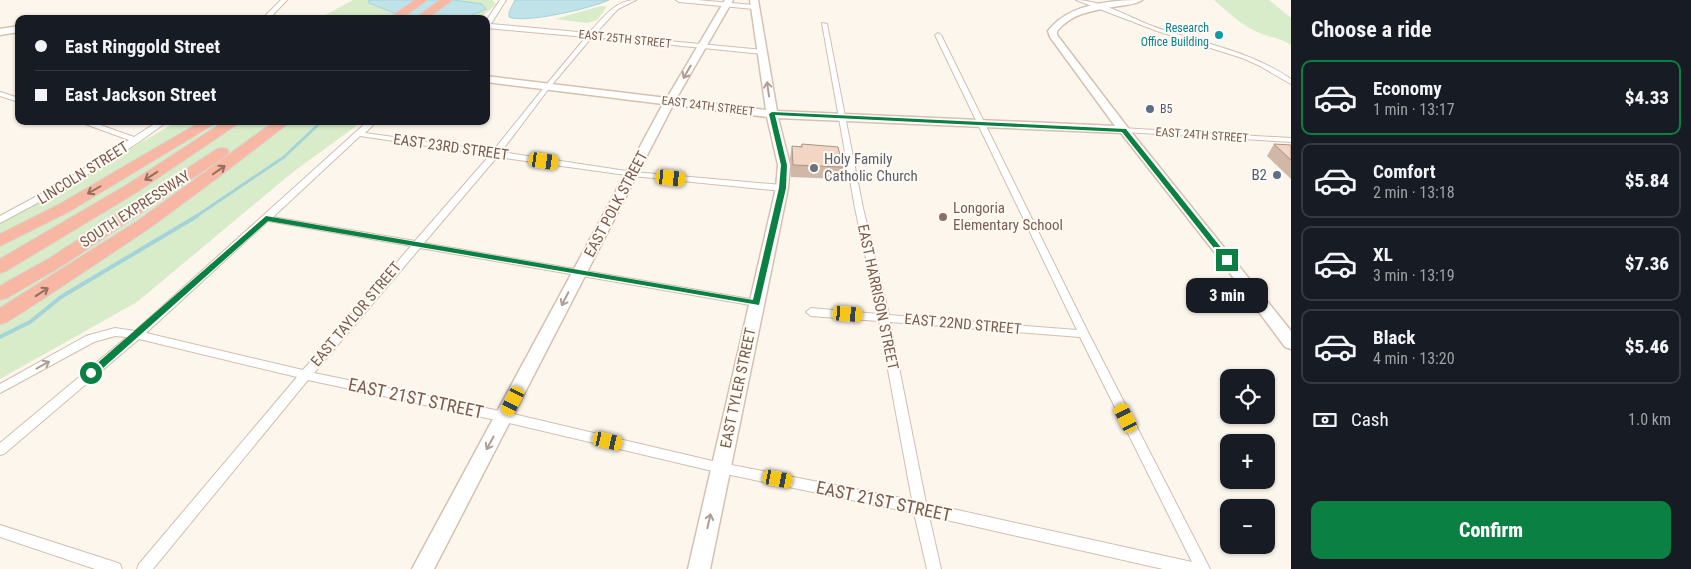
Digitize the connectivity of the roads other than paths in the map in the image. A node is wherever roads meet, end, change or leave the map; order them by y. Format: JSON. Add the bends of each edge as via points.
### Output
{"nodes":[{"id":1,"x":284,"y":0,"type":"edge"},
{"id":2,"x":422,"y":0,"type":"edge"},
{"id":3,"x":447,"y":0,"type":"edge"},
{"id":4,"x":503,"y":0,"type":"edge"},
{"id":5,"x":633,"y":0,"type":"edge"},
{"id":6,"x":679,"y":0,"type":"edge"},
{"id":7,"x":1079,"y":0,"type":"edge"},
{"id":8,"x":1138,"y":0,"type":"edge"},
{"id":9,"x":728,"y":3,"type":"edge"},
{"id":10,"x":754,"y":4,"type":"edge"},
{"id":11,"x":1100,"y":8,"type":"junction"},
{"id":12,"x":269,"y":15,"type":"edge"},
{"id":13,"x":399,"y":15,"type":"edge"},
{"id":14,"x":425,"y":15,"type":"edge"},
{"id":15,"x":490,"y":20,"type":"edge"},
{"id":16,"x":824,"y":24,"type":"dead end"},
{"id":17,"x":490,"y":25,"type":"edge"},
{"id":18,"x":15,"y":30,"type":"edge"},
{"id":19,"x":0,"y":32,"type":"edge"},
{"id":20,"x":938,"y":34,"type":"dead end"},
{"id":21,"x":591,"y":36,"type":"junction"},
{"id":22,"x":700,"y":48,"type":"junction"},
{"id":23,"x":763,"y":52,"type":"junction"},
{"id":24,"x":490,"y":79,"type":"edge"},
{"id":25,"x":1291,"y":82,"type":"edge"},
{"id":26,"x":548,"y":86,"type":"junction"},
{"id":27,"x":0,"y":94,"type":"edge"},
{"id":28,"x":15,"y":99,"type":"edge"},
{"id":29,"x":670,"y":101,"type":"junction"},
{"id":30,"x":772,"y":114,"type":"junction"},
{"id":31,"x":841,"y":117,"type":"junction"},
{"id":32,"x":93,"y":125,"type":"edge"},
{"id":33,"x":158,"y":125,"type":"edge"},
{"id":34,"x":205,"y":125,"type":"edge"},
{"id":35,"x":229,"y":125,"type":"edge"},
{"id":36,"x":262,"y":125,"type":"edge"},
{"id":37,"x":279,"y":125,"type":"edge"},
{"id":38,"x":369,"y":125,"type":"edge"},
{"id":39,"x":984,"y":125,"type":"junction"},
{"id":40,"x":1124,"y":130,"type":"junction"},
{"id":41,"x":359,"y":134,"type":"junction"},
{"id":42,"x":136,"y":140,"type":"junction"},
{"id":43,"x":1291,"y":140,"type":"edge"},
{"id":44,"x":496,"y":154,"type":"junction"},
{"id":45,"x":633,"y":174,"type":"junction"},
{"id":46,"x":782,"y":188,"type":"junction"},
{"id":47,"x":2,"y":218,"type":"edge"},
{"id":48,"x":266,"y":218,"type":"junction"},
{"id":49,"x":0,"y":242,"type":"edge"},
{"id":50,"x":416,"y":244,"type":"junction"},
{"id":51,"x":0,"y":266,"type":"edge"},
{"id":52,"x":579,"y":273,"type":"junction"},
{"id":53,"x":0,"y":294,"type":"edge"},
{"id":54,"x":756,"y":303,"type":"junction"},
{"id":55,"x":811,"y":312,"type":"dead end"},
{"id":56,"x":0,"y":317,"type":"edge"},
{"id":57,"x":884,"y":317,"type":"junction"},
{"id":58,"x":1084,"y":334,"type":"junction"},
{"id":59,"x":137,"y":335,"type":"junction"},
{"id":60,"x":1291,"y":343,"type":"edge"},
{"id":61,"x":305,"y":375,"type":"junction"},
{"id":62,"x":0,"y":389,"type":"edge"},
{"id":63,"x":505,"y":417,"type":"junction"},
{"id":64,"x":0,"y":450,"type":"edge"},
{"id":65,"x":722,"y":468,"type":"junction"},
{"id":66,"x":920,"y":508,"type":"junction"},
{"id":67,"x":0,"y":531,"type":"edge"},
{"id":68,"x":115,"y":569,"type":"edge"},
{"id":69,"x":144,"y":569,"type":"edge"},
{"id":70,"x":423,"y":569,"type":"edge"},
{"id":71,"x":699,"y":569,"type":"edge"},
{"id":72,"x":934,"y":569,"type":"edge"},
{"id":73,"x":1193,"y":569,"type":"edge"},
{"id":74,"x":1202,"y":569,"type":"edge"}],
"edges":[{"from":1,"to":12,"type":"street"},
{"from":2,"to":13,"type":"highway"},
{"from":3,"to":14,"type":"highway"},
{"from":4,"to":15,"type":"street"},
{"from":5,"to":21,"type":"street","name":"EAST TAYLOR STREET","via":[[616,8]]},
{"from":6,"to":9,"type":"street"},
{"from":7,"to":11,"type":"street"},
{"from":8,"to":11,"type":"street"},
{"from":9,"to":10,"type":"street"},
{"from":9,"to":22,"type":"street","name":"EAST POLK STREET"},
{"from":10,"to":23,"type":"street","name":"EAST TYLER STREET"},
{"from":11,"to":25,"type":"street","via":[[1160,31],[1231,51],[1272,69]]},
{"from":11,"to":40,"type":"street","via":[[1065,17],[1052,31]]},
{"from":16,"to":31,"type":"street","name":"EAST HARRISON STREET"},
{"from":17,"to":21,"type":"street","name":"EAST 25TH STREET"},
{"from":18,"to":19,"type":"street"},
{"from":20,"to":39,"type":"street"},
{"from":21,"to":22,"type":"street","name":"EAST 25TH STREET"},
{"from":21,"to":26,"type":"street","name":"EAST TAYLOR STREET"},
{"from":22,"to":23,"type":"street","name":"EAST 25TH STREET"},
{"from":22,"to":29,"type":"street","name":"EAST POLK STREET","one_way":true},
{"from":30,"to":23,"type":"street","name":"EAST TYLER STREET","one_way":true},
{"from":24,"to":26,"type":"street","name":"EAST 24TH STREET"},
{"from":26,"to":29,"type":"street","name":"EAST 24TH STREET"},
{"from":26,"to":44,"type":"street","name":"EAST TAYLOR STREET"},
{"from":27,"to":28,"type":"street"},
{"from":29,"to":30,"type":"street","name":"EAST 24TH STREET"},
{"from":29,"to":45,"type":"street","name":"EAST POLK STREET"},
{"from":30,"to":31,"type":"street","name":"EAST 24TH STREET"},
{"from":30,"to":46,"type":"street","name":"EAST TYLER STREET","via":[[784,165]]},
{"from":31,"to":39,"type":"street","name":"EAST 24TH STREET"},
{"from":31,"to":57,"type":"street","name":"EAST HARRISON STREET"},
{"from":32,"to":42,"type":"street"},
{"from":33,"to":42,"type":"street","name":"LINCOLN STREET"},
{"from":34,"to":49,"type":"highway","one_way":true},
{"from":35,"to":51,"type":"highway","name":"SOUTH EXPRESSWAY","one_way":true,"via":[[131,189]]},
{"from":36,"to":53,"type":"highway","name":"SOUTH EXPRESSWAY","via":[[100,233]]},
{"from":56,"to":37,"type":"highway","one_way":true,"via":[[108,247]]},
{"from":38,"to":41,"type":"street"},
{"from":39,"to":40,"type":"street","name":"EAST 24TH STREET"},
{"from":39,"to":58,"type":"street"},
{"from":40,"to":43,"type":"street","name":"EAST 24TH STREET"},
{"from":40,"to":60,"type":"street"},
{"from":41,"to":44,"type":"street","name":"EAST 23RD STREET"},
{"from":41,"to":48,"type":"street"},
{"from":42,"to":47,"type":"street","name":"LINCOLN STREET","via":[[66,184]]},
{"from":44,"to":45,"type":"street","name":"EAST 23RD STREET"},
{"from":44,"to":50,"type":"street","name":"EAST TAYLOR STREET"},
{"from":45,"to":46,"type":"street","name":"EAST 23RD STREET"},
{"from":45,"to":52,"type":"street","name":"EAST POLK STREET"},
{"from":46,"to":54,"type":"street","name":"EAST TYLER STREET"},
{"from":48,"to":50,"type":"street"},
{"from":48,"to":59,"type":"street"},
{"from":50,"to":52,"type":"street"},
{"from":50,"to":61,"type":"street","name":"EAST TAYLOR STREET"},
{"from":52,"to":54,"type":"street"},
{"from":52,"to":63,"type":"street","name":"EAST POLK STREET","one_way":true},
{"from":54,"to":65,"type":"street","name":"EAST TYLER STREET"},
{"from":55,"to":57,"type":"street","name":"EAST 22ND STREET"},
{"from":57,"to":58,"type":"street","name":"EAST 22ND STREET"},
{"from":57,"to":66,"type":"street","name":"EAST HARRISON STREET"},
{"from":58,"to":74,"type":"street"},
{"from":59,"to":61,"type":"street","name":"EAST 21ST STREET"},
{"from":62,"to":59,"type":"street","name":"EAST 21ST STREET","one_way":true,"via":[[90,339],[115,332]]},
{"from":59,"to":64,"type":"street"},
{"from":61,"to":63,"type":"street","name":"EAST 21ST STREET"},
{"from":61,"to":69,"type":"street","name":"EAST TAYLOR STREET"},
{"from":63,"to":65,"type":"street","name":"EAST 21ST STREET"},
{"from":63,"to":70,"type":"street","name":"EAST POLK STREET","one_way":true},
{"from":65,"to":66,"type":"street","name":"EAST 21ST STREET"},
{"from":71,"to":65,"type":"street","name":"EAST TYLER STREET","one_way":true},
{"from":66,"to":72,"type":"street","name":"EAST HARRISON STREET"},
{"from":66,"to":73,"type":"street","name":"EAST 21ST STREET"},
{"from":67,"to":68,"type":"street"}]}
